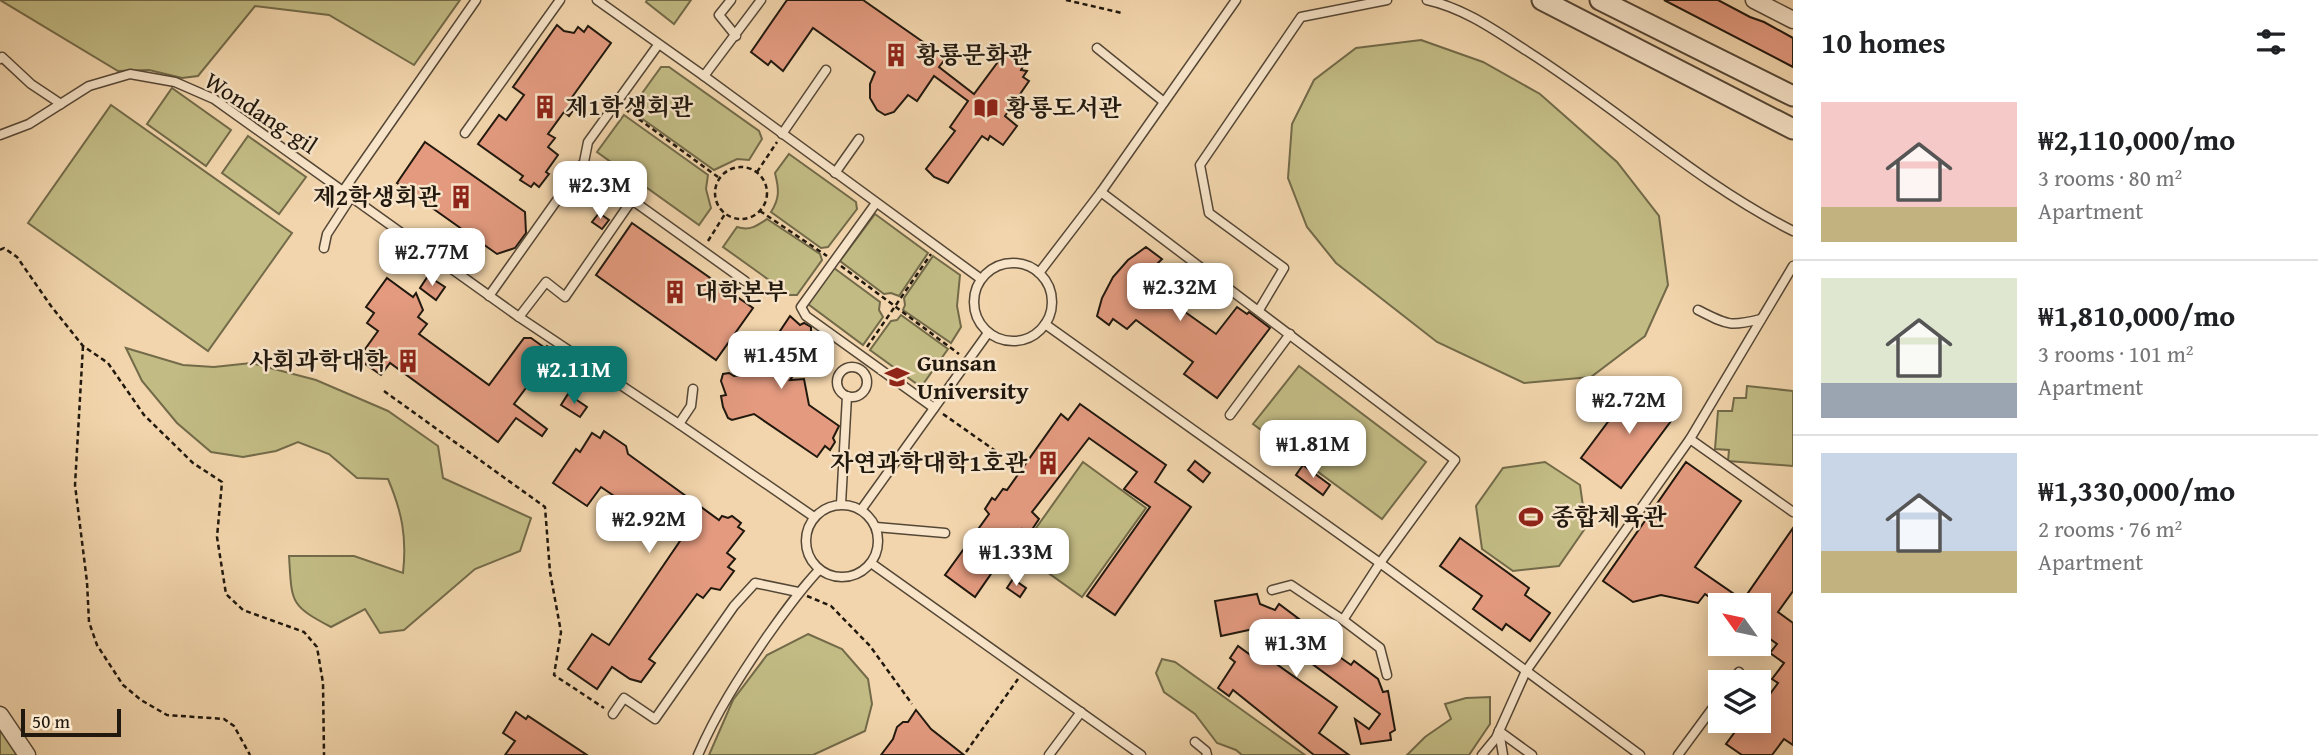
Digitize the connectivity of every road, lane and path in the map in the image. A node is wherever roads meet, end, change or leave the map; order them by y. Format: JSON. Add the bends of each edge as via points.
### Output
{"nodes":[{"id":1,"x":476,"y":0,"type":"edge"},
{"id":2,"x":560,"y":0,"type":"edge"},
{"id":3,"x":597,"y":0,"type":"edge"},
{"id":4,"x":731,"y":0,"type":"edge"},
{"id":5,"x":761,"y":0,"type":"edge"},
{"id":6,"x":1066,"y":0,"type":"edge"},
{"id":7,"x":1236,"y":0,"type":"edge"},
{"id":8,"x":1387,"y":0,"type":"edge"},
{"id":9,"x":1427,"y":0,"type":"edge"},
{"id":10,"x":1542,"y":0,"type":"edge"},
{"id":11,"x":1601,"y":0,"type":"edge"},
{"id":12,"x":1756,"y":0,"type":"edge"},
{"id":13,"x":1122,"y":13,"type":"dead end"},
{"id":14,"x":1793,"y":20,"type":"edge"},
{"id":15,"x":736,"y":36,"type":"junction"},
{"id":16,"x":658,"y":45,"type":"junction"},
{"id":17,"x":1097,"y":48,"type":"dead end"},
{"id":18,"x":0,"y":59,"type":"edge"},
{"id":19,"x":826,"y":70,"type":"dead end"},
{"id":20,"x":704,"y":76,"type":"junction"},
{"id":21,"x":1793,"y":96,"type":"edge"},
{"id":22,"x":1164,"y":102,"type":"junction"},
{"id":23,"x":616,"y":103,"type":"junction"},
{"id":24,"x":61,"y":104,"type":"junction"},
{"id":25,"x":1793,"y":129,"type":"edge"},
{"id":26,"x":465,"y":133,"type":"dead end"},
{"id":27,"x":782,"y":134,"type":"junction"},
{"id":28,"x":0,"y":135,"type":"edge"},
{"id":29,"x":859,"y":139,"type":"dead end"},
{"id":30,"x":757,"y":172,"type":"junction"},
{"id":31,"x":835,"y":173,"type":"junction"},
{"id":32,"x":719,"y":178,"type":"junction"},
{"id":33,"x":1101,"y":192,"type":"junction"},
{"id":34,"x":347,"y":194,"type":"junction"},
{"id":35,"x":876,"y":203,"type":"junction"},
{"id":36,"x":760,"y":211,"type":"junction"},
{"id":37,"x":725,"y":214,"type":"junction"},
{"id":38,"x":1793,"y":232,"type":"edge"},
{"id":39,"x":936,"y":247,"type":"junction"},
{"id":40,"x":324,"y":248,"type":"dead end"},
{"id":41,"x":0,"y":250,"type":"edge"},
{"id":42,"x":702,"y":251,"type":"junction"},
{"id":43,"x":833,"y":261,"type":"junction"},
{"id":44,"x":1793,"y":266,"type":"edge"},
{"id":45,"x":1039,"y":273,"type":"junction"},
{"id":46,"x":981,"y":279,"type":"junction"},
{"id":47,"x":745,"y":281,"type":"dead end"},
{"id":48,"x":489,"y":296,"type":"junction"},
{"id":49,"x":895,"y":306,"type":"junction"},
{"id":50,"x":1259,"y":310,"type":"junction"},
{"id":51,"x":1698,"y":310,"type":"dead end"},
{"id":52,"x":519,"y":317,"type":"junction"},
{"id":53,"x":1762,"y":319,"type":"junction"},
{"id":54,"x":1045,"y":324,"type":"junction"},
{"id":55,"x":988,"y":333,"type":"junction"},
{"id":56,"x":1290,"y":334,"type":"junction"},
{"id":57,"x":83,"y":346,"type":"junction"},
{"id":58,"x":861,"y":355,"type":"junction"},
{"id":59,"x":969,"y":361,"type":"junction"},
{"id":60,"x":693,"y":389,"type":"dead end"},
{"id":61,"x":384,"y":391,"type":"dead end"},
{"id":62,"x":847,"y":396,"type":"dead end"},
{"id":63,"x":934,"y":408,"type":"junction"},
{"id":64,"x":1230,"y":415,"type":"dead end"},
{"id":65,"x":680,"y":424,"type":"junction"},
{"id":66,"x":1690,"y":439,"type":"junction"},
{"id":67,"x":1000,"y":453,"type":"dead end"},
{"id":68,"x":841,"y":504,"type":"junction"},
{"id":69,"x":862,"y":510,"type":"junction"},
{"id":70,"x":1793,"y":512,"type":"edge"},
{"id":71,"x":814,"y":517,"type":"junction"},
{"id":72,"x":876,"y":527,"type":"junction"},
{"id":73,"x":945,"y":533,"type":"dead end"},
{"id":74,"x":871,"y":563,"type":"junction"},
{"id":75,"x":1380,"y":563,"type":"junction"},
{"id":76,"x":819,"y":570,"type":"junction"},
{"id":77,"x":1272,"y":590,"type":"dead end"},
{"id":78,"x":798,"y":592,"type":"junction"},
{"id":79,"x":1343,"y":620,"type":"junction"},
{"id":80,"x":1024,"y":671,"type":"junction"},
{"id":81,"x":1526,"y":671,"type":"junction"},
{"id":82,"x":1387,"y":675,"type":"dead end"},
{"id":83,"x":912,"y":704,"type":"dead end"},
{"id":84,"x":1081,"y":712,"type":"junction"},
{"id":85,"x":613,"y":714,"type":"joint"},
{"id":86,"x":1708,"y":714,"type":"edge"},
{"id":87,"x":0,"y":715,"type":"edge"},
{"id":88,"x":1499,"y":731,"type":"junction"},
{"id":89,"x":1195,"y":742,"type":"dead end"},
{"id":90,"x":966,"y":751,"type":"dead end"},
{"id":91,"x":27,"y":755,"type":"edge"},
{"id":92,"x":250,"y":755,"type":"edge"},
{"id":93,"x":324,"y":755,"type":"edge"},
{"id":94,"x":698,"y":755,"type":"edge"},
{"id":95,"x":1049,"y":755,"type":"edge"},
{"id":96,"x":1141,"y":755,"type":"edge"},
{"id":97,"x":1207,"y":755,"type":"edge"},
{"id":98,"x":1482,"y":755,"type":"edge"},
{"id":99,"x":1503,"y":755,"type":"edge"},
{"id":100,"x":1532,"y":755,"type":"edge"},
{"id":101,"x":1640,"y":755,"type":"edge"},
{"id":102,"x":1678,"y":755,"type":"edge"}],
"edges":[{"from":1,"to":34,"type":"lane"},
{"from":2,"to":26,"type":"lane"},
{"from":3,"to":16,"type":"lane"},
{"from":4,"to":15,"type":"lane","via":[[719,16]]},
{"from":5,"to":15,"type":"lane"},
{"from":6,"to":13,"type":"path"},
{"from":7,"to":22,"type":"lane"},
{"from":8,"to":50,"type":"lane","via":[[1301,16],[1200,165],[1209,213],[1284,268]]},
{"from":9,"to":38,"type":"lane","via":[[1476,18],[1752,211]]},
{"from":10,"to":25,"type":"street"},
{"from":11,"to":21,"type":"street"},
{"from":12,"to":14,"type":"street"},
{"from":15,"to":20,"type":"lane"},
{"from":16,"to":20,"type":"lane"},
{"from":16,"to":23,"type":"lane"},
{"from":17,"to":22,"type":"lane"},
{"from":18,"to":24,"type":"lane"},
{"from":19,"to":27,"type":"lane"},
{"from":20,"to":27,"type":"lane"},
{"from":22,"to":33,"type":"lane"},
{"from":23,"to":32,"type":"path"},
{"from":23,"to":48,"type":"lane","via":[[588,142],[584,162]]},
{"from":24,"to":28,"type":"lane","name":"Wondang-gil"},
{"from":24,"to":34,"type":"lane","name":"Wondang-gil","via":[[89,86],[130,74],[174,82],[214,100]]},
{"from":27,"to":30,"type":"path"},
{"from":27,"to":31,"type":"lane"},
{"from":29,"to":31,"type":"lane"},
{"from":30,"to":32,"type":"path","via":[[740,166]]},
{"from":30,"to":36,"type":"path","via":[[767,186]]},
{"from":31,"to":35,"type":"lane"},
{"from":32,"to":37,"type":"path","via":[[715,196]]},
{"from":33,"to":45,"type":"lane"},
{"from":33,"to":50,"type":"lane"},
{"from":34,"to":40,"type":"lane"},
{"from":34,"to":48,"type":"lane","name":"Wondang-gil"},
{"from":35,"to":39,"type":"lane"},
{"from":35,"to":43,"type":"lane"},
{"from":36,"to":37,"type":"path","via":[[746,219]]},
{"from":36,"to":43,"type":"path"},
{"from":37,"to":42,"type":"path"},
{"from":39,"to":46,"type":"lane"},
{"from":39,"to":49,"type":"path"},
{"from":41,"to":57,"type":"path","via":[[17,257]]},
{"from":42,"to":47,"type":"lane"},
{"from":42,"to":52,"type":"lane","via":[[632,200],[565,297],[546,282]]},
{"from":43,"to":49,"type":"path"},
{"from":43,"to":58,"type":"lane","via":[[801,307],[806,316]]},
{"from":44,"to":53,"type":"lane"},
{"from":45,"to":46,"type":"lane","via":[[1028,266],[1002,264]]},
{"from":45,"to":54,"type":"lane","via":[[1051,292]]},
{"from":46,"to":55,"type":"lane","via":[[975,313]]},
{"from":48,"to":52,"type":"lane","name":"Wondang-gil"},
{"from":49,"to":58,"type":"path"},
{"from":49,"to":59,"type":"path"},
{"from":50,"to":56,"type":"lane"},
{"from":51,"to":53,"type":"lane","via":[[1734,326]]},
{"from":52,"to":65,"type":"lane","name":"Wondang-gil"},
{"from":53,"to":66,"type":"lane"},
{"from":54,"to":55,"type":"lane","via":[[1025,340],[999,339]]},
{"from":54,"to":75,"type":"lane"},
{"from":55,"to":59,"type":"lane"},
{"from":56,"to":64,"type":"lane"},
{"from":56,"to":75,"type":"lane","via":[[1455,460]]},
{"from":57,"to":92,"type":"path","via":[[75,485],[89,622],[97,645],[123,684],[141,700],[167,715],[224,719],[234,726]]},
{"from":57,"to":93,"type":"path","via":[[108,363],[153,425],[193,463],[222,482],[217,537],[226,594],[243,610],[304,632],[317,647],[324,683]]},
{"from":58,"to":63,"type":"lane"},
{"from":59,"to":63,"type":"lane"},
{"from":60,"to":65,"type":"lane","via":[[691,406]]},
{"from":61,"to":85,"type":"path","via":[[545,506],[561,632],[554,674]]},
{"from":62,"to":68,"type":"lane"},
{"from":63,"to":67,"type":"path"},
{"from":63,"to":69,"type":"lane"},
{"from":65,"to":71,"type":"lane","name":"Wondang-gil"},
{"from":66,"to":70,"type":"lane"},
{"from":66,"to":81,"type":"lane"},
{"from":68,"to":69,"type":"lane"},
{"from":68,"to":71,"type":"lane"},
{"from":69,"to":72,"type":"lane"},
{"from":71,"to":76,"type":"lane","via":[[807,527],[806,550]]},
{"from":72,"to":73,"type":"lane"},
{"from":72,"to":74,"type":"lane","via":[[877,549]]},
{"from":74,"to":76,"type":"lane","via":[[842,577]]},
{"from":74,"to":80,"type":"lane"},
{"from":75,"to":79,"type":"lane"},
{"from":75,"to":81,"type":"lane"},
{"from":76,"to":78,"type":"lane"},
{"from":77,"to":79,"type":"lane","via":[[1291,585]]},
{"from":78,"to":83,"type":"path","via":[[831,606],[870,646]]},
{"from":78,"to":85,"type":"lane","via":[[755,583],[655,719],[624,698]]},
{"from":78,"to":94,"type":"lane","via":[[712,721]]},
{"from":79,"to":82,"type":"lane","via":[[1380,649]]},
{"from":80,"to":84,"type":"lane"},
{"from":80,"to":90,"type":"path"},
{"from":81,"to":88,"type":"lane"},
{"from":81,"to":101,"type":"lane"},
{"from":84,"to":95,"type":"lane"},
{"from":84,"to":96,"type":"lane"},
{"from":86,"to":102,"type":"lane"},
{"from":87,"to":91,"type":"street"},
{"from":88,"to":98,"type":"lane"},
{"from":88,"to":99,"type":"lane"},
{"from":88,"to":100,"type":"lane"},
{"from":89,"to":97,"type":"lane"}]}
